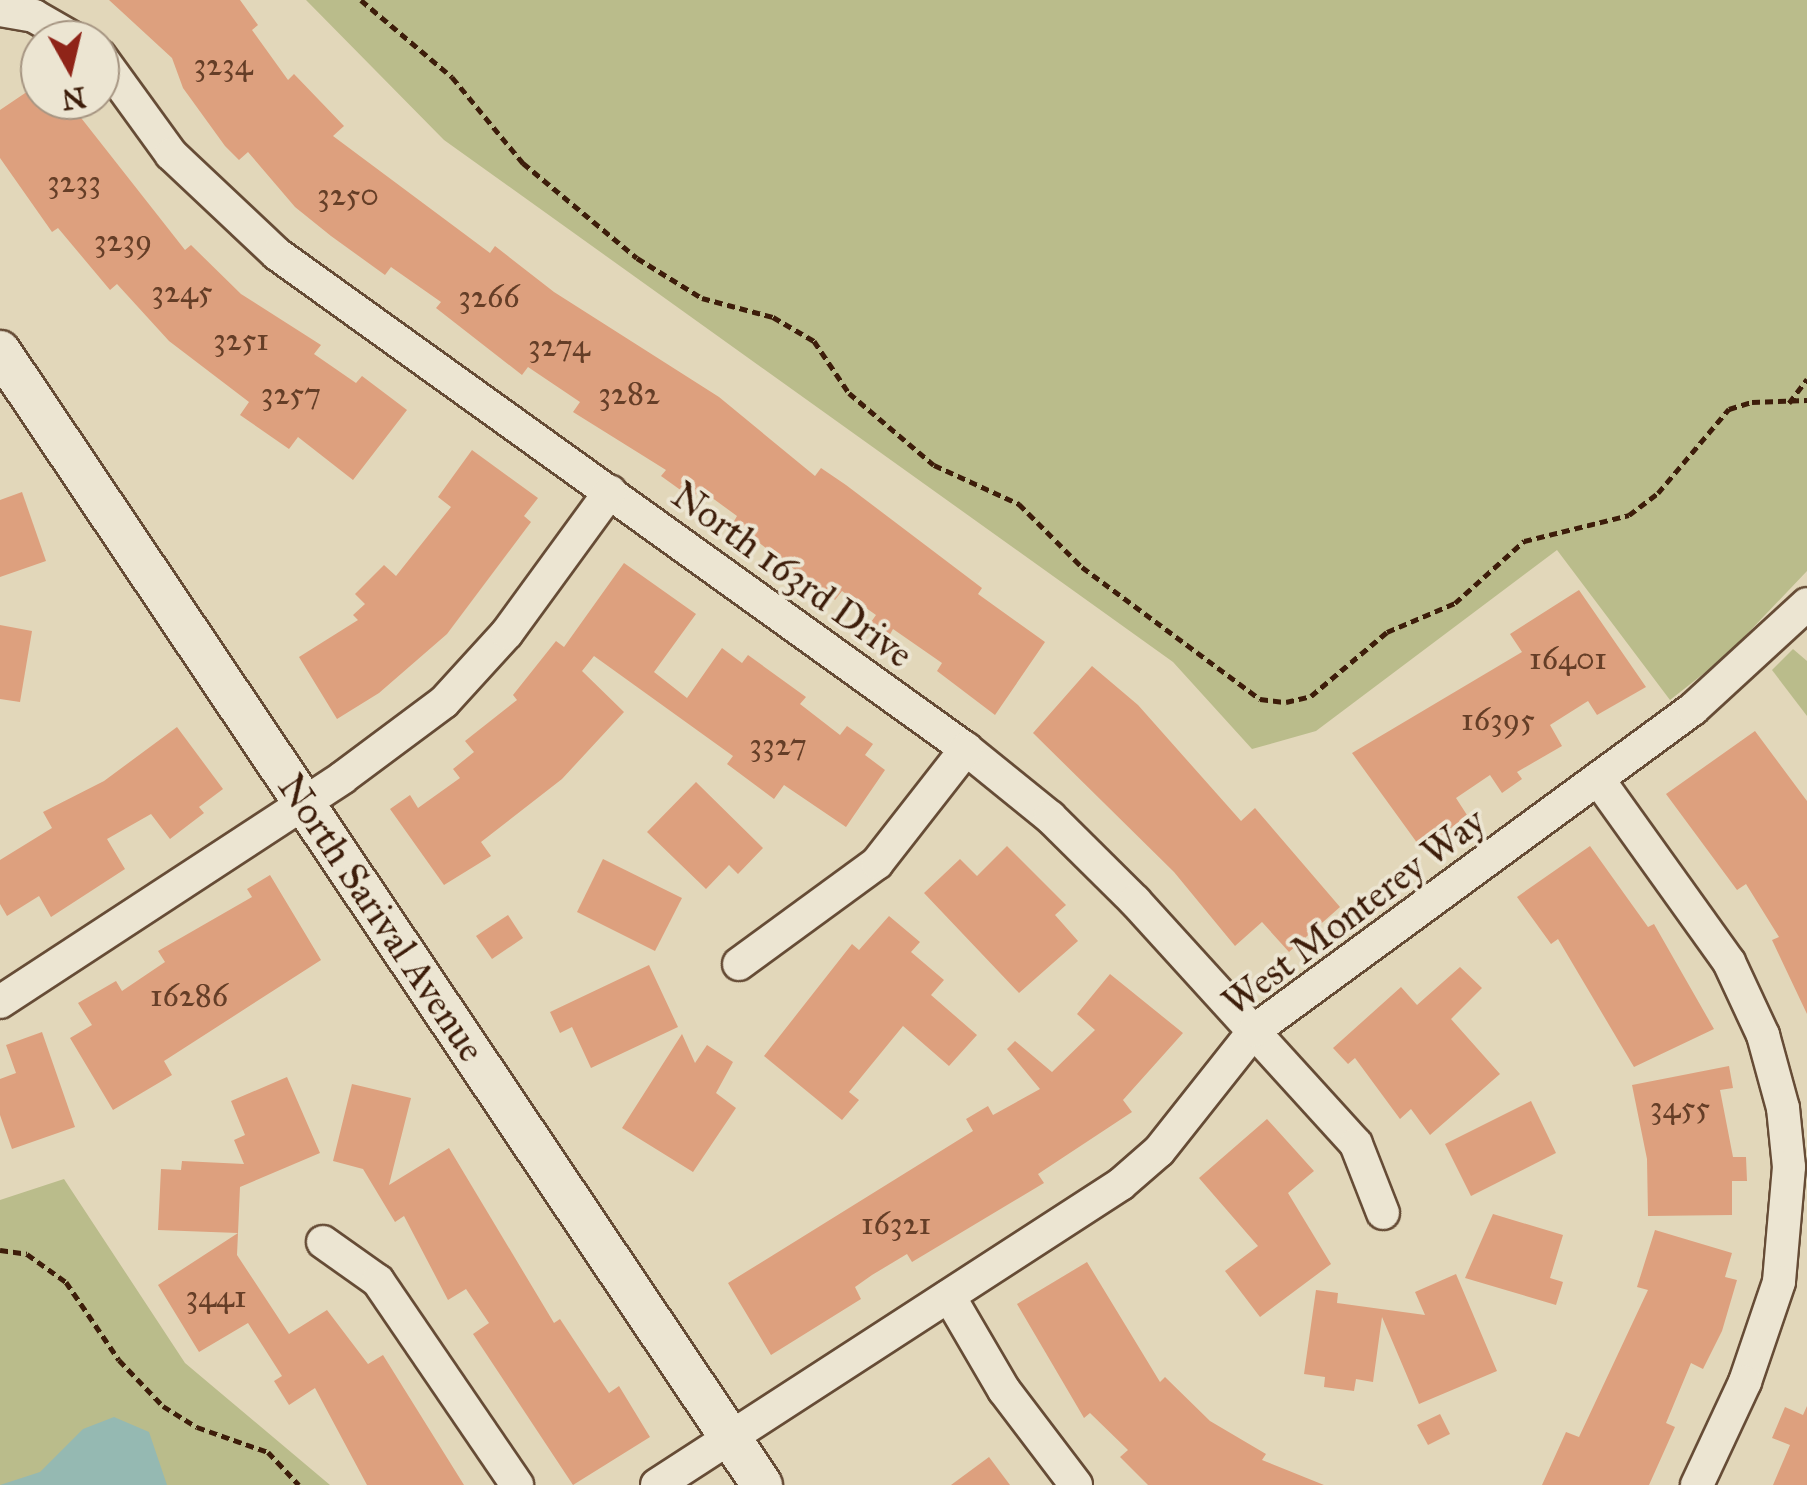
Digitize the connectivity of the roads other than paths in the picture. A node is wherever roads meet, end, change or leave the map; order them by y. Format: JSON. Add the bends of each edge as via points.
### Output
{"nodes":[{"id":1,"x":0,"y":10,"type":"edge"},
{"id":2,"x":41,"y":20,"type":"edge"},
{"id":3,"x":120,"y":84,"type":"edge"},
{"id":4,"x":0,"y":351,"type":"edge"},
{"id":5,"x":610,"y":492,"type":"junction"},
{"id":6,"x":1807,"y":604,"type":"edge"},
{"id":7,"x":966,"y":749,"type":"junction"},
{"id":8,"x":1598,"y":779,"type":"junction"},
{"id":9,"x":303,"y":804,"type":"junction"},
{"id":10,"x":739,"y":964,"type":"dead end"},
{"id":11,"x":0,"y":1002,"type":"edge"},
{"id":12,"x":1255,"y":1030,"type":"junction"},
{"id":13,"x":1383,"y":1213,"type":"dead end"},
{"id":14,"x":323,"y":1242,"type":"dead end"},
{"id":15,"x":949,"y":1296,"type":"junction"},
{"id":16,"x":731,"y":1436,"type":"junction"},
{"id":17,"x":517,"y":1485,"type":"edge"},
{"id":18,"x":657,"y":1485,"type":"edge"},
{"id":19,"x":762,"y":1485,"type":"edge"},
{"id":20,"x":1076,"y":1485,"type":"edge"},
{"id":21,"x":1697,"y":1485,"type":"edge"}],
"edges":[{"from":1,"to":2,"type":"street"},
{"from":3,"to":5,"type":"street","name":"North 163rd Drive","via":[[171,154],[277,254]]},
{"from":4,"to":9,"type":"street","name":"North Sarival Avenue"},
{"from":5,"to":7,"type":"street","name":"North 163rd Drive"},
{"from":5,"to":9,"type":"street","via":[[479,668],[444,702]]},
{"from":6,"to":8,"type":"street","name":"West Monterey Way","via":[[1726,683]]},
{"from":7,"to":10,"type":"street","via":[[878,864]]},
{"from":7,"to":12,"type":"street","name":"North 163rd Drive","via":[[1050,817]]},
{"from":8,"to":12,"type":"street","name":"West Monterey Way"},
{"from":8,"to":21,"type":"street","via":[[1729,962],[1763,1035],[1783,1108],[1788,1167],[1779,1282],[1745,1382]]},
{"from":9,"to":11,"type":"street"},
{"from":9,"to":16,"type":"street","name":"North Sarival Avenue"},
{"from":12,"to":13,"type":"street","name":"North 163rd Drive","via":[[1356,1144]]},
{"from":12,"to":15,"type":"street","name":"West Monterey Way","via":[[1159,1151],[1122,1184]]},
{"from":14,"to":17,"type":"street","via":[[378,1281]]},
{"from":15,"to":16,"type":"street","name":"West Monterey Way"},
{"from":15,"to":20,"type":"street","via":[[1004,1390]]},
{"from":16,"to":18,"type":"street","name":"West Monterey Way"},
{"from":16,"to":19,"type":"street","name":"North Sarival Avenue"}]}
